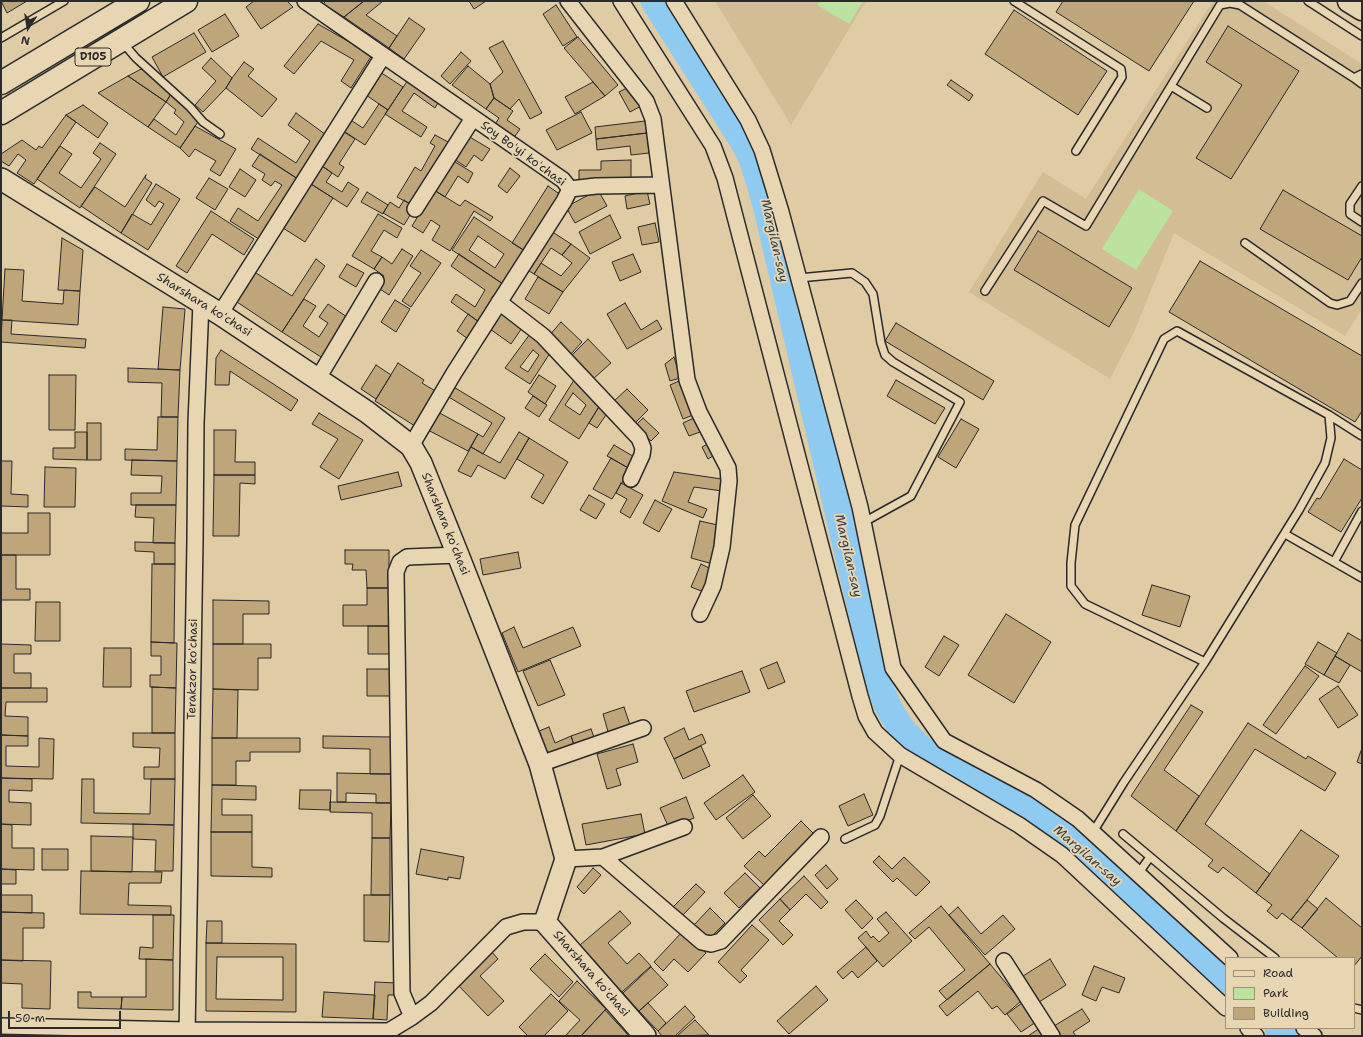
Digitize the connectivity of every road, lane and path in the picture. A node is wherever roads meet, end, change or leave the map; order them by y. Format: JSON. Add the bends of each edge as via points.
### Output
{"nodes":[{"id":1,"x":64,"y":1,"type":"edge"},
{"id":2,"x":138,"y":1,"type":"edge"},
{"id":3,"x":186,"y":1,"type":"edge"},
{"id":4,"x":305,"y":1,"type":"edge"},
{"id":5,"x":568,"y":1,"type":"edge"},
{"id":6,"x":621,"y":1,"type":"edge"},
{"id":7,"x":674,"y":1,"type":"edge"},
{"id":8,"x":1014,"y":1,"type":"edge"},
{"id":9,"x":1308,"y":1,"type":"edge"},
{"id":10,"x":1349,"y":1,"type":"edge"},
{"id":11,"x":1362,"y":10,"type":"edge"},
{"id":12,"x":1362,"y":36,"type":"edge"},
{"id":13,"x":1,"y":38,"type":"edge"},
{"id":14,"x":121,"y":41,"type":"junction"},
{"id":15,"x":383,"y":56,"type":"junction"},
{"id":16,"x":1362,"y":74,"type":"edge"},
{"id":17,"x":1354,"y":78,"type":"junction"},
{"id":18,"x":1,"y":83,"type":"edge"},
{"id":19,"x":1362,"y":84,"type":"edge"},
{"id":20,"x":1171,"y":86,"type":"junction"},
{"id":21,"x":1207,"y":108,"type":"dead end"},
{"id":22,"x":1,"y":113,"type":"edge"},
{"id":23,"x":473,"y":118,"type":"junction"},
{"id":24,"x":220,"y":134,"type":"dead end"},
{"id":25,"x":1076,"y":151,"type":"dead end"},
{"id":26,"x":1,"y":179,"type":"edge"},
{"id":27,"x":660,"y":185,"type":"junction"},
{"id":28,"x":1362,"y":186,"type":"edge"},
{"id":29,"x":570,"y":189,"type":"junction"},
{"id":30,"x":416,"y":209,"type":"dead end"},
{"id":31,"x":1362,"y":222,"type":"edge"},
{"id":32,"x":1245,"y":243,"type":"dead end"},
{"id":33,"x":799,"y":278,"type":"junction"},
{"id":34,"x":376,"y":281,"type":"dead end"},
{"id":35,"x":1362,"y":283,"type":"edge"},
{"id":36,"x":985,"y":291,"type":"dead end"},
{"id":37,"x":499,"y":302,"type":"junction"},
{"id":38,"x":201,"y":303,"type":"junction"},
{"id":39,"x":220,"y":314,"type":"junction"},
{"id":40,"x":317,"y":380,"type":"junction"},
{"id":41,"x":1328,"y":415,"type":"junction"},
{"id":42,"x":1362,"y":436,"type":"edge"},
{"id":43,"x":411,"y":446,"type":"junction"},
{"id":44,"x":631,"y":479,"type":"dead end"},
{"id":45,"x":1362,"y":511,"type":"edge"},
{"id":46,"x":864,"y":522,"type":"junction"},
{"id":47,"x":1285,"y":534,"type":"junction"},
{"id":48,"x":458,"y":555,"type":"junction"},
{"id":49,"x":1334,"y":562,"type":"junction"},
{"id":50,"x":1362,"y":578,"type":"edge"},
{"id":51,"x":700,"y":614,"type":"dead end"},
{"id":52,"x":1206,"y":662,"type":"junction"},
{"id":53,"x":643,"y":728,"type":"dead end"},
{"id":54,"x":900,"y":755,"type":"junction"},
{"id":55,"x":540,"y":764,"type":"junction"},
{"id":56,"x":684,"y":827,"type":"dead end"},
{"id":57,"x":1093,"y":832,"type":"junction"},
{"id":58,"x":1123,"y":834,"type":"dead end"},
{"id":59,"x":821,"y":837,"type":"dead end"},
{"id":60,"x":846,"y":839,"type":"dead end"},
{"id":61,"x":603,"y":857,"type":"junction"},
{"id":62,"x":1150,"y":857,"type":"junction"},
{"id":63,"x":566,"y":859,"type":"junction"},
{"id":64,"x":1138,"y":874,"type":"junction"},
{"id":65,"x":545,"y":922,"type":"junction"},
{"id":66,"x":1229,"y":957,"type":"edge"},
{"id":67,"x":1274,"y":957,"type":"edge"},
{"id":68,"x":1004,"y":962,"type":"dead end"},
{"id":69,"x":1225,"y":1007,"type":"edge"},
{"id":70,"x":412,"y":1017,"type":"junction"},
{"id":71,"x":1,"y":1026,"type":"edge"},
{"id":72,"x":1305,"y":1029,"type":"edge"},
{"id":73,"x":187,"y":1033,"type":"edge"},
{"id":74,"x":645,"y":1036,"type":"edge"},
{"id":75,"x":1052,"y":1036,"type":"edge"},
{"id":76,"x":1314,"y":1036,"type":"edge"}],
"edges":[{"from":1,"to":13,"type":"lane"},
{"from":2,"to":18,"type":"highway","number":"D105"},
{"from":3,"to":14,"type":"highway","number":"D105"},
{"from":4,"to":15,"type":"street","name":"Soy Boʻyi koʻchasi"},
{"from":5,"to":27,"type":"street","via":[[646,101],[652,119]]},
{"from":6,"to":54,"type":"street","via":[[713,146],[725,178],[866,716],[875,732]]},
{"from":7,"to":33,"type":"street","via":[[748,120],[762,150]]},
{"from":8,"to":25,"type":"lane","via":[[1121,69],[1122,77]]},
{"from":9,"to":12,"type":"lane"},
{"from":10,"to":11,"type":"highway"},
{"from":14,"to":22,"type":"highway","number":"D105"},
{"from":14,"to":24,"type":"lane","via":[[203,122]]},
{"from":15,"to":23,"type":"street","name":"Soy Boʻyi koʻchasi"},
{"from":15,"to":39,"type":"street"},
{"from":16,"to":17,"type":"lane"},
{"from":17,"to":19,"type":"lane"},
{"from":17,"to":20,"type":"lane","via":[[1240,5],[1230,3],[1220,5]]},
{"from":20,"to":21,"type":"lane"},
{"from":20,"to":36,"type":"lane","via":[[1086,226],[1043,201]]},
{"from":23,"to":29,"type":"street","name":"Soy Boʻyi koʻchasi","via":[[562,180]]},
{"from":23,"to":30,"type":"street"},
{"from":26,"to":38,"type":"street","name":"Sharshara koʻchasi"},
{"from":27,"to":29,"type":"street"},
{"from":27,"to":51,"type":"street","via":[[687,380],[699,412],[728,468],[722,547],[713,586]]},
{"from":28,"to":31,"type":"lane","via":[[1350,204],[1350,214]]},
{"from":29,"to":37,"type":"street","name":"Soy Boʻyi koʻchasi"},
{"from":32,"to":35,"type":"lane","via":[[1330,303],[1337,305],[1350,301]]},
{"from":33,"to":46,"type":"street"},
{"from":33,"to":46,"type":"lane","via":[[852,273],[865,282],[873,294],[885,356],[960,402],[911,496]]},
{"from":34,"to":40,"type":"street"},
{"from":37,"to":43,"type":"street","name":"Soy Boʻyi koʻchasi"},
{"from":37,"to":44,"type":"street","via":[[543,336],[639,438],[643,448],[642,456]]},
{"from":38,"to":39,"type":"street","name":"Sharshara koʻchasi"},
{"from":38,"to":73,"type":"street","name":"Terakzor koʻchasi","via":[[196,423]]},
{"from":39,"to":40,"type":"street","name":"Sharshara koʻchasi"},
{"from":40,"to":43,"type":"street","name":"Sharshara koʻchasi","via":[[367,412]]},
{"from":41,"to":42,"type":"lane"},
{"from":41,"to":47,"type":"lane","via":[[1330,438],[1325,463]]},
{"from":41,"to":52,"type":"lane","via":[[1177,331],[1164,339],[1075,525],[1071,563],[1072,586],[1085,604]]},
{"from":43,"to":48,"type":"street","name":"Sharshara koʻchasi","via":[[421,463]]},
{"from":45,"to":49,"type":"lane"},
{"from":46,"to":57,"type":"street","via":[[893,668],[944,740],[1036,790]]},
{"from":47,"to":49,"type":"lane"},
{"from":47,"to":52,"type":"lane"},
{"from":48,"to":55,"type":"street","name":"Sharshara koʻchasi"},
{"from":48,"to":70,"type":"street","via":[[408,556],[400,562],[396,572],[402,992]]},
{"from":49,"to":50,"type":"lane"},
{"from":52,"to":57,"type":"lane"},
{"from":53,"to":55,"type":"street"},
{"from":54,"to":60,"type":"lane","via":[[875,825]]},
{"from":54,"to":69,"type":"street","via":[[1019,825],[1062,855]]},
{"from":55,"to":63,"type":"street","name":"Sharshara koʻchasi"},
{"from":56,"to":61,"type":"street"},
{"from":57,"to":64,"type":"street"},
{"from":58,"to":62,"type":"lane"},
{"from":59,"to":61,"type":"street","via":[[721,941],[711,944],[702,942]]},
{"from":61,"to":63,"type":"street"},
{"from":62,"to":64,"type":"lane"},
{"from":62,"to":67,"type":"lane"},
{"from":63,"to":65,"type":"street","name":"Sharshara koʻchasi"},
{"from":64,"to":66,"type":"street"},
{"from":65,"to":70,"type":"street","via":[[523,922],[506,927],[431,1003]]},
{"from":65,"to":74,"type":"street","name":"Sharshara koʻchasi"},
{"from":68,"to":75,"type":"street"},
{"from":70,"to":73,"type":"street","via":[[389,1031]]},
{"from":71,"to":73,"type":"street"},
{"from":72,"to":76,"type":"street"}]}
